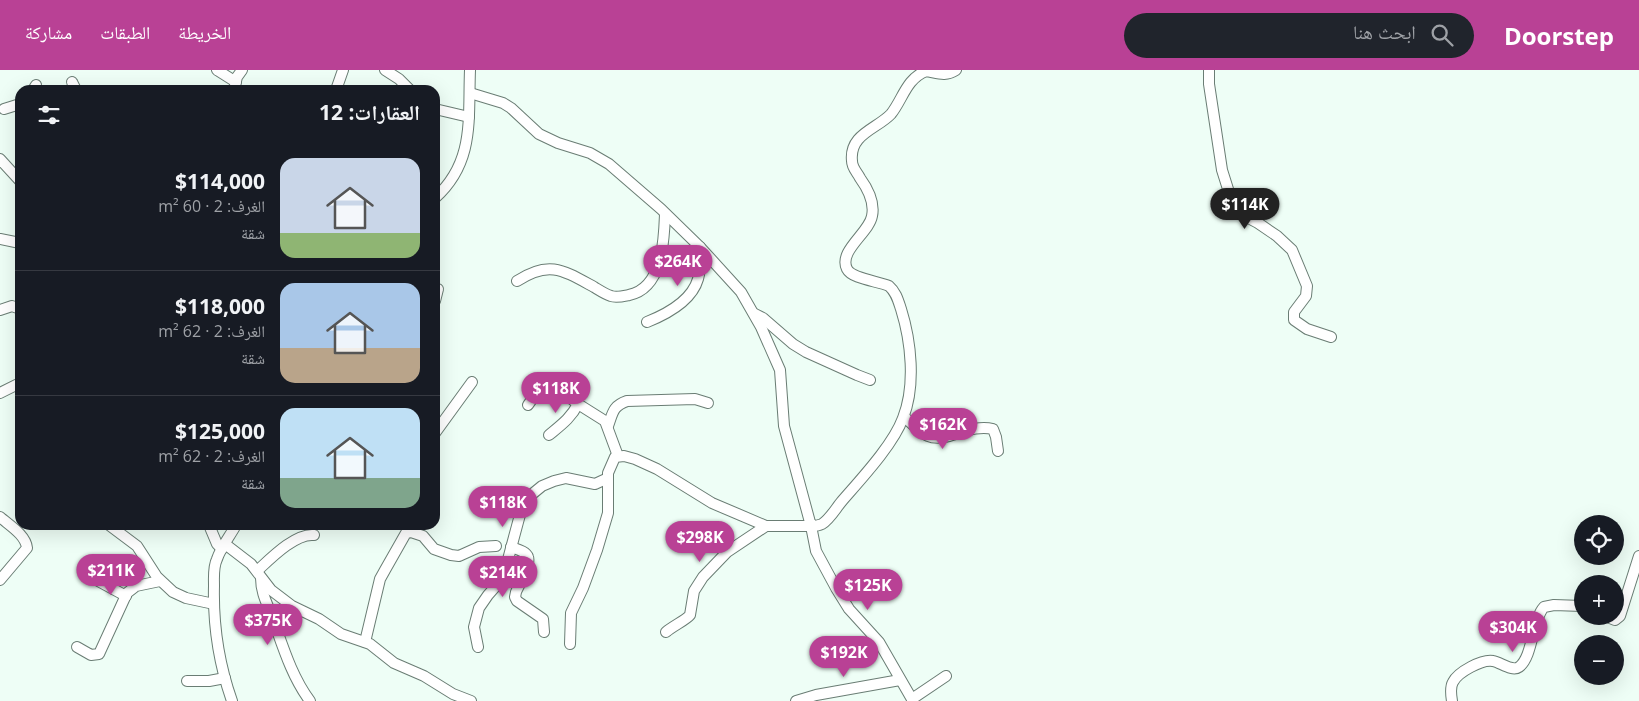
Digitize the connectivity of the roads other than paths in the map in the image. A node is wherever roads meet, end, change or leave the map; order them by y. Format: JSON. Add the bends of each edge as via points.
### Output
{"nodes":[{"id":1,"x":217,"y":70,"type":"edge"},
{"id":2,"x":242,"y":70,"type":"edge"},
{"id":3,"x":343,"y":70,"type":"edge"},
{"id":4,"x":385,"y":70,"type":"edge"},
{"id":5,"x":956,"y":70,"type":"edge"},
{"id":6,"x":1209,"y":70,"type":"edge"},
{"id":7,"x":468,"y":71,"type":"edge"},
{"id":8,"x":234,"y":85,"type":"edge"},
{"id":9,"x":235,"y":85,"type":"edge"},
{"id":10,"x":338,"y":85,"type":"edge"},
{"id":11,"x":405,"y":85,"type":"edge"},
{"id":12,"x":470,"y":93,"type":"junction"},
{"id":13,"x":15,"y":105,"type":"edge"},
{"id":14,"x":1,"y":109,"type":"edge"},
{"id":15,"x":440,"y":110,"type":"edge"},
{"id":16,"x":469,"y":117,"type":"junction"},
{"id":17,"x":0,"y":159,"type":"edge"},
{"id":18,"x":15,"y":176,"type":"edge"},
{"id":19,"x":440,"y":193,"type":"edge"},
{"id":20,"x":665,"y":214,"type":"junction"},
{"id":21,"x":0,"y":239,"type":"edge"},
{"id":22,"x":15,"y":242,"type":"edge"},
{"id":23,"x":0,"y":244,"type":"edge"},
{"id":24,"x":700,"y":247,"type":"junction"},
{"id":25,"x":517,"y":281,"type":"dead end"},
{"id":26,"x":15,"y":307,"type":"edge"},
{"id":27,"x":0,"y":310,"type":"edge"},
{"id":28,"x":755,"y":313,"type":"junction"},
{"id":29,"x":647,"y":322,"type":"dead end"},
{"id":30,"x":1331,"y":337,"type":"dead end"},
{"id":31,"x":870,"y":380,"type":"dead end"},
{"id":32,"x":0,"y":381,"type":"edge"},
{"id":33,"x":472,"y":382,"type":"dead end"},
{"id":34,"x":15,"y":385,"type":"edge"},
{"id":35,"x":15,"y":386,"type":"edge"},
{"id":36,"x":0,"y":393,"type":"edge"},
{"id":37,"x":708,"y":403,"type":"dead end"},
{"id":38,"x":578,"y":404,"type":"junction"},
{"id":39,"x":528,"y":405,"type":"dead end"},
{"id":40,"x":904,"y":416,"type":"junction"},
{"id":41,"x":440,"y":426,"type":"edge"},
{"id":42,"x":608,"y":426,"type":"junction"},
{"id":43,"x":549,"y":435,"type":"dead end"},
{"id":44,"x":998,"y":451,"type":"dead end"},
{"id":45,"x":618,"y":456,"type":"junction"},
{"id":46,"x":608,"y":478,"type":"junction"},
{"id":47,"x":0,"y":517,"type":"edge"},
{"id":48,"x":766,"y":526,"type":"junction"},
{"id":49,"x":811,"y":526,"type":"junction"},
{"id":50,"x":116,"y":530,"type":"edge"},
{"id":51,"x":211,"y":530,"type":"edge"},
{"id":52,"x":233,"y":530,"type":"edge"},
{"id":53,"x":314,"y":534,"type":"dead end"},
{"id":54,"x":496,"y":546,"type":"dead end"},
{"id":55,"x":224,"y":547,"type":"junction"},
{"id":56,"x":511,"y":547,"type":"junction"},
{"id":57,"x":1639,"y":556,"type":"edge"},
{"id":58,"x":259,"y":574,"type":"junction"},
{"id":59,"x":91,"y":577,"type":"dead end"},
{"id":60,"x":0,"y":580,"type":"edge"},
{"id":61,"x":160,"y":581,"type":"junction"},
{"id":62,"x":126,"y":596,"type":"junction"},
{"id":63,"x":1624,"y":603,"type":"edge"},
{"id":64,"x":214,"y":604,"type":"junction"},
{"id":65,"x":1574,"y":606,"type":"edge"},
{"id":66,"x":544,"y":632,"type":"dead end"},
{"id":67,"x":666,"y":632,"type":"dead end"},
{"id":68,"x":365,"y":642,"type":"junction"},
{"id":69,"x":570,"y":644,"type":"dead end"},
{"id":70,"x":77,"y":647,"type":"dead end"},
{"id":71,"x":478,"y":647,"type":"dead end"},
{"id":72,"x":946,"y":676,"type":"dead end"},
{"id":73,"x":225,"y":678,"type":"junction"},
{"id":74,"x":187,"y":680,"type":"dead end"},
{"id":75,"x":900,"y":680,"type":"junction"},
{"id":76,"x":913,"y":700,"type":"edge"},
{"id":77,"x":232,"y":701,"type":"edge"},
{"id":78,"x":310,"y":701,"type":"edge"},
{"id":79,"x":471,"y":701,"type":"edge"},
{"id":80,"x":796,"y":701,"type":"edge"},
{"id":81,"x":1452,"y":701,"type":"edge"}],
"edges":[{"from":1,"to":8,"type":"street"},
{"from":2,"to":9,"type":"street"},
{"from":3,"to":10,"type":"street"},
{"from":4,"to":11,"type":"street"},
{"from":5,"to":40,"type":"street","via":[[948,74],[926,72],[913,79],[895,109],[864,132],[852,154],[854,169],[868,190],[873,210],[868,227],[850,250],[846,264],[852,275],[889,286],[898,299],[909,340],[909,399]]},
{"from":6,"to":30,"type":"street","via":[[1222,170],[1233,205],[1239,213],[1277,236],[1292,250],[1308,290],[1294,312],[1294,320],[1307,329]]},
{"from":7,"to":12,"type":"street"},
{"from":12,"to":16,"type":"street"},
{"from":12,"to":20,"type":"street","via":[[503,103],[549,140],[598,158]]},
{"from":13,"to":14,"type":"street"},
{"from":15,"to":16,"type":"street"},
{"from":16,"to":19,"type":"street","via":[[459,168]]},
{"from":17,"to":18,"type":"street"},
{"from":20,"to":24,"type":"street"},
{"from":20,"to":25,"type":"street","via":[[662,249],[655,272],[645,286],[633,294],[610,296],[574,276],[553,269],[536,270]]},
{"from":21,"to":22,"type":"street"},
{"from":21,"to":23,"type":"street"},
{"from":24,"to":28,"type":"street","via":[[741,292]]},
{"from":24,"to":29,"type":"street","via":[[695,286],[679,304]]},
{"from":26,"to":27,"type":"street"},
{"from":28,"to":31,"type":"street","via":[[806,352]]},
{"from":28,"to":49,"type":"street","via":[[780,370],[784,426]]},
{"from":32,"to":34,"type":"street"},
{"from":33,"to":41,"type":"street"},
{"from":35,"to":36,"type":"street"},
{"from":37,"to":42,"type":"street","via":[[695,399],[627,401],[614,409]]},
{"from":38,"to":39,"type":"street","via":[[546,379]]},
{"from":38,"to":42,"type":"street","via":[[601,417]]},
{"from":38,"to":43,"type":"street","via":[[567,421]]},
{"from":40,"to":44,"type":"street","via":[[925,435],[934,438],[963,430],[993,429]]},
{"from":40,"to":49,"type":"street","via":[[876,460],[826,521]]},
{"from":42,"to":45,"type":"street"},
{"from":45,"to":46,"type":"street","via":[[612,462]]},
{"from":45,"to":48,"type":"street","via":[[635,459],[657,469],[712,503]]},
{"from":46,"to":56,"type":"street","via":[[595,484],[566,478],[542,486],[531,495],[521,511]]},
{"from":46,"to":69,"type":"street","via":[[608,513],[583,588],[571,613]]},
{"from":47,"to":60,"type":"street","via":[[24,538],[27,548]]},
{"from":48,"to":49,"type":"street"},
{"from":48,"to":67,"type":"street","via":[[727,552],[696,586],[688,618]]},
{"from":49,"to":75,"type":"street","via":[[816,551],[836,588],[849,609],[879,642]]},
{"from":50,"to":61,"type":"street","via":[[137,546]]},
{"from":51,"to":55,"type":"street","via":[[217,544]]},
{"from":52,"to":55,"type":"street"},
{"from":53,"to":58,"type":"street","via":[[296,539]]},
{"from":54,"to":68,"type":"street","via":[[479,546],[459,556],[451,555],[434,549],[423,536],[406,533],[380,580]]},
{"from":55,"to":58,"type":"street","via":[[246,560]]},
{"from":55,"to":64,"type":"street","via":[[215,566]]},
{"from":56,"to":66,"type":"street","via":[[525,553],[529,563],[515,597],[543,619]]},
{"from":56,"to":71,"type":"street","via":[[503,578],[479,608],[474,627]]},
{"from":57,"to":63,"type":"street"},
{"from":58,"to":68,"type":"street","via":[[271,590],[292,606],[320,619],[341,634]]},
{"from":58,"to":78,"type":"street","via":[[264,599],[283,650]]},
{"from":59,"to":62,"type":"street"},
{"from":61,"to":62,"type":"street","via":[[136,586]]},
{"from":61,"to":64,"type":"street","via":[[179,596]]},
{"from":62,"to":70,"type":"street","via":[[99,654],[91,655]]},
{"from":64,"to":73,"type":"street"},
{"from":65,"to":81,"type":"street","via":[[1544,606],[1528,652],[1518,668],[1495,661],[1481,662],[1454,680]]},
{"from":68,"to":79,"type":"street","via":[[389,660]]},
{"from":72,"to":76,"type":"street"},
{"from":73,"to":74,"type":"street"},
{"from":73,"to":77,"type":"street"},
{"from":75,"to":76,"type":"street"},
{"from":75,"to":80,"type":"street"}]}
